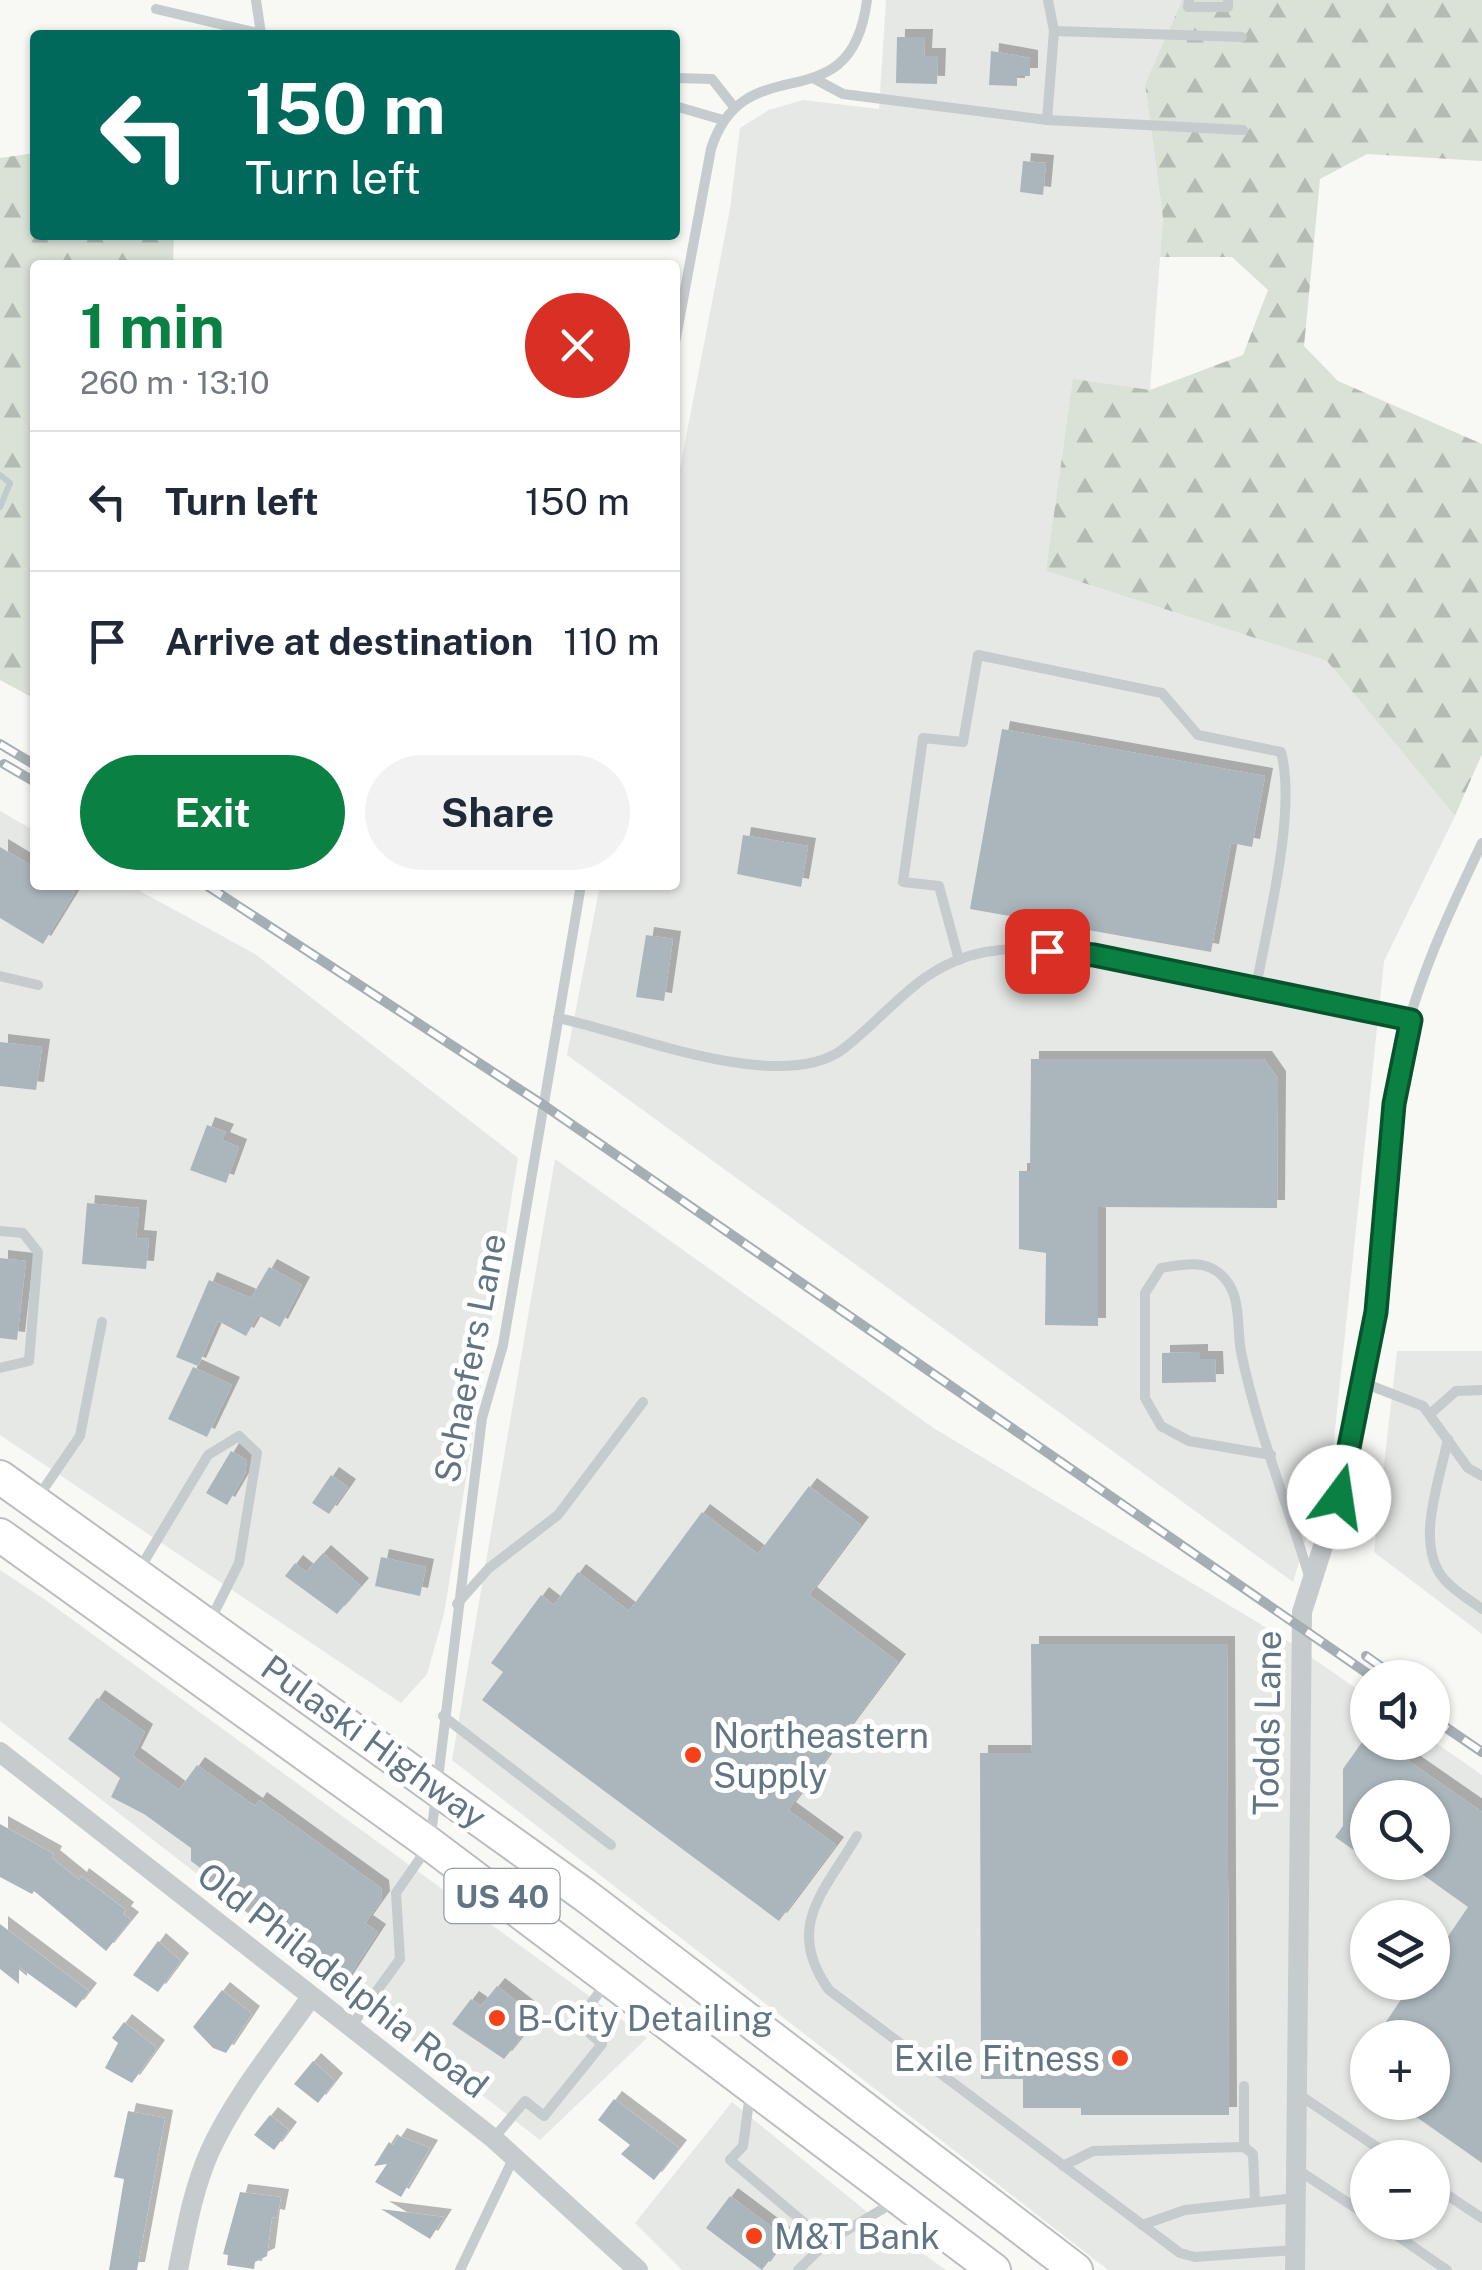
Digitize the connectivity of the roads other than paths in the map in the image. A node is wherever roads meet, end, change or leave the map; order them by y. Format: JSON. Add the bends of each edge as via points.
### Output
{"nodes":[{"id":1,"x":256,"y":0,"type":"edge"},
{"id":2,"x":867,"y":0,"type":"edge"},
{"id":3,"x":1048,"y":0,"type":"edge"},
{"id":4,"x":1188,"y":0,"type":"edge"},
{"id":5,"x":1228,"y":0,"type":"edge"},
{"id":6,"x":156,"y":8,"type":"dead end"},
{"id":7,"x":247,"y":30,"type":"edge"},
{"id":8,"x":262,"y":30,"type":"edge"},
{"id":9,"x":1054,"y":31,"type":"junction"},
{"id":10,"x":1242,"y":37,"type":"dead end"},
{"id":11,"x":680,"y":78,"type":"edge"},
{"id":12,"x":815,"y":78,"type":"junction"},
{"id":13,"x":680,"y":107,"type":"edge"},
{"id":14,"x":734,"y":107,"type":"junction"},
{"id":15,"x":722,"y":120,"type":"junction"},
{"id":16,"x":1047,"y":120,"type":"junction"},
{"id":17,"x":1242,"y":130,"type":"dead end"},
{"id":18,"x":680,"y":316,"type":"edge"},
{"id":19,"x":1482,"y":843,"type":"edge"},
{"id":20,"x":580,"y":890,"type":"edge"},
{"id":21,"x":959,"y":960,"type":"junction"},
{"id":22,"x":0,"y":976,"type":"edge"},
{"id":23,"x":38,"y":985,"type":"dead end"},
{"id":24,"x":1256,"y":988,"type":"junction"},
{"id":25,"x":558,"y":1018,"type":"junction"},
{"id":26,"x":1411,"y":1020,"type":"junction"},
{"id":27,"x":0,"y":1231,"type":"edge"},
{"id":28,"x":102,"y":1322,"type":"dead end"},
{"id":29,"x":0,"y":1368,"type":"edge"},
{"id":30,"x":1364,"y":1384,"type":"junction"},
{"id":31,"x":1482,"y":1390,"type":"edge"},
{"id":32,"x":643,"y":1402,"type":"dead end"},
{"id":33,"x":1430,"y":1414,"type":"junction"},
{"id":34,"x":1448,"y":1438,"type":"junction"},
{"id":35,"x":1271,"y":1455,"type":"junction"},
{"id":36,"x":1482,"y":1476,"type":"edge"},
{"id":37,"x":0,"y":1477,"type":"edge"},
{"id":38,"x":35,"y":1502,"type":"junction"},
{"id":39,"x":0,"y":1535,"type":"edge"},
{"id":40,"x":138,"y":1572,"type":"junction"},
{"id":41,"x":1312,"y":1584,"type":"junction"},
{"id":42,"x":456,"y":1605,"type":"junction"},
{"id":43,"x":1482,"y":1609,"type":"edge"},
{"id":44,"x":209,"y":1624,"type":"junction"},
{"id":45,"x":443,"y":1716,"type":"junction"},
{"id":46,"x":0,"y":1752,"type":"edge"},
{"id":47,"x":436,"y":1786,"type":"junction"},
{"id":48,"x":858,"y":1836,"type":"dead end"},
{"id":49,"x":430,"y":1844,"type":"junction"},
{"id":50,"x":612,"y":1845,"type":"dead end"},
{"id":51,"x":610,"y":1977,"type":"junction"},
{"id":52,"x":311,"y":1997,"type":"junction"},
{"id":53,"x":350,"y":2028,"type":"junction"},
{"id":54,"x":752,"y":2084,"type":"junction"},
{"id":55,"x":1244,"y":2086,"type":"dead end"},
{"id":56,"x":1295,"y":2091,"type":"junction"},
{"id":57,"x":494,"y":2139,"type":"junction"},
{"id":58,"x":1366,"y":2140,"type":"edge"},
{"id":59,"x":1244,"y":2147,"type":"junction"},
{"id":60,"x":513,"y":2159,"type":"junction"},
{"id":61,"x":1063,"y":2166,"type":"junction"},
{"id":62,"x":1295,"y":2168,"type":"junction"},
{"id":63,"x":1450,"y":2196,"type":"edge"},
{"id":64,"x":902,"y":2198,"type":"junction"},
{"id":65,"x":1295,"y":2198,"type":"junction"},
{"id":66,"x":1256,"y":2202,"type":"junction"},
{"id":67,"x":1350,"y":2204,"type":"edge"},
{"id":68,"x":1482,"y":2218,"type":"edge"},
{"id":69,"x":1142,"y":2225,"type":"junction"},
{"id":70,"x":1403,"y":2240,"type":"edge"},
{"id":71,"x":827,"y":2242,"type":"junction"},
{"id":72,"x":1295,"y":2260,"type":"edge"},
{"id":73,"x":178,"y":2270,"type":"edge"},
{"id":74,"x":460,"y":2270,"type":"edge"},
{"id":75,"x":638,"y":2270,"type":"edge"},
{"id":76,"x":798,"y":2270,"type":"edge"},
{"id":77,"x":994,"y":2270,"type":"edge"},
{"id":78,"x":1076,"y":2270,"type":"edge"},
{"id":79,"x":1447,"y":2270,"type":"edge"}],
"edges":[{"from":1,"to":8,"type":"lane"},
{"from":2,"to":12,"type":"lane","via":[[852,54]]},
{"from":3,"to":9,"type":"lane"},
{"from":4,"to":5,"type":"lane","via":[[1188,7],[1228,8]]},
{"from":6,"to":7,"type":"lane"},
{"from":9,"to":10,"type":"lane"},
{"from":9,"to":16,"type":"lane"},
{"from":11,"to":14,"type":"lane","via":[[712,79]]},
{"from":12,"to":14,"type":"lane","via":[[758,90]]},
{"from":12,"to":16,"type":"lane","via":[[843,94]]},
{"from":13,"to":15,"type":"lane"},
{"from":14,"to":15,"type":"lane"},
{"from":15,"to":18,"type":"lane"},
{"from":16,"to":17,"type":"lane"},
{"from":19,"to":26,"type":"lane","name":"Todds Lane"},
{"from":20,"to":25,"type":"lane","name":"Schaefers Lane"},
{"from":21,"to":24,"type":"lane","via":[[1019,950],[1094,955]]},
{"from":21,"to":24,"type":"lane","via":[[939,886],[904,882],[922,738],[963,742],[978,655],[1162,693],[1198,735],[1281,752],[1282,837]]},
{"from":21,"to":25,"type":"lane","via":[[893,1000],[841,1050],[805,1067],[746,1065]]},
{"from":22,"to":23,"type":"lane"},
{"from":24,"to":26,"type":"lane"},
{"from":25,"to":42,"type":"lane","name":"Schaefers Lane","via":[[502,1346],[482,1418]]},
{"from":26,"to":30,"type":"lane","name":"Todds Lane","via":[[1394,1104]]},
{"from":27,"to":29,"type":"lane","via":[[23,1233],[38,1252],[29,1361]]},
{"from":28,"to":38,"type":"lane","via":[[80,1436]]},
{"from":30,"to":33,"type":"lane","via":[[1411,1398]]},
{"from":30,"to":41,"type":"street","name":"Todds Lane","via":[[1348,1468]]},
{"from":31,"to":33,"type":"lane","via":[[1456,1391]]},
{"from":32,"to":42,"type":"lane","via":[[558,1516],[489,1568]]},
{"from":33,"to":34,"type":"lane"},
{"from":34,"to":36,"type":"lane","via":[[1468,1468]]},
{"from":34,"to":43,"type":"lane","via":[[1430,1532],[1434,1563],[1444,1580]]},
{"from":35,"to":35,"type":"lane","via":[[1240,1348],[1236,1297],[1219,1272],[1192,1262],[1160,1268],[1145,1293],[1145,1398],[1160,1426],[1189,1441]]},
{"from":35,"to":41,"type":"lane"},
{"from":37,"to":38,"type":"highway","name":"Pulaski Highway","number":"US 40"},
{"from":38,"to":40,"type":"highway","name":"Pulaski Highway","number":"US 40"},
{"from":39,"to":49,"type":"highway","name":"Pulaski Highway","number":"US 40"},
{"from":40,"to":44,"type":"highway","name":"Pulaski Highway","number":"US 40"},
{"from":40,"to":44,"type":"lane","via":[[208,1455],[239,1436],[257,1453],[246,1536]]},
{"from":41,"to":56,"type":"street","name":"Todds Lane","via":[[1298,1658]]},
{"from":42,"to":45,"type":"lane","name":"Schaefers Lane"},
{"from":44,"to":47,"type":"highway","name":"Pulaski Highway","number":"US 40"},
{"from":45,"to":47,"type":"lane","name":"Schaefers Lane"},
{"from":45,"to":50,"type":"lane"},
{"from":46,"to":52,"type":"street","name":"Old Philadelphia Road"},
{"from":47,"to":49,"type":"lane","name":"Schaefers Lane"},
{"from":47,"to":78,"type":"highway","name":"Pulaski Highway","number":"US 40"},
{"from":48,"to":61,"type":"lane","via":[[807,1922],[809,1957],[818,1974],[829,1990]]},
{"from":49,"to":51,"type":"highway","name":"Pulaski Highway","number":"US 40"},
{"from":49,"to":53,"type":"lane","via":[[396,1893],[400,1959]]},
{"from":51,"to":54,"type":"highway","name":"Pulaski Highway","number":"US 40"},
{"from":51,"to":57,"type":"lane","via":[[577,2022],[602,2044],[544,2116],[525,2101]]},
{"from":52,"to":53,"type":"street","name":"Old Philadelphia Road"},
{"from":52,"to":73,"type":"street","via":[[232,2109],[210,2152]]},
{"from":53,"to":57,"type":"street","name":"Old Philadelphia Road"},
{"from":54,"to":64,"type":"highway","name":"Pulaski Highway","number":"US 40"},
{"from":54,"to":71,"type":"lane","via":[[743,2146],[730,2160]]},
{"from":55,"to":59,"type":"lane"},
{"from":56,"to":58,"type":"lane"},
{"from":56,"to":62,"type":"street","name":"Todds Lane"},
{"from":57,"to":60,"type":"street","name":"Old Philadelphia Road"},
{"from":59,"to":61,"type":"lane","via":[[1093,2151]]},
{"from":59,"to":66,"type":"lane","via":[[1253,2154]]},
{"from":60,"to":74,"type":"lane"},
{"from":60,"to":75,"type":"street","name":"Old Philadelphia Road"},
{"from":61,"to":69,"type":"lane"},
{"from":62,"to":65,"type":"street","name":"Todds Lane"},
{"from":62,"to":67,"type":"lane"},
{"from":63,"to":68,"type":"lane"},
{"from":64,"to":71,"type":"lane"},
{"from":64,"to":77,"type":"highway","name":"Pulaski Highway","number":"US 40"},
{"from":65,"to":66,"type":"lane"},
{"from":65,"to":72,"type":"street","name":"Todds Lane"},
{"from":66,"to":69,"type":"lane","via":[[1185,2210]]},
{"from":69,"to":72,"type":"lane","via":[[1195,2258]]},
{"from":70,"to":79,"type":"lane"},
{"from":71,"to":76,"type":"lane"}]}
